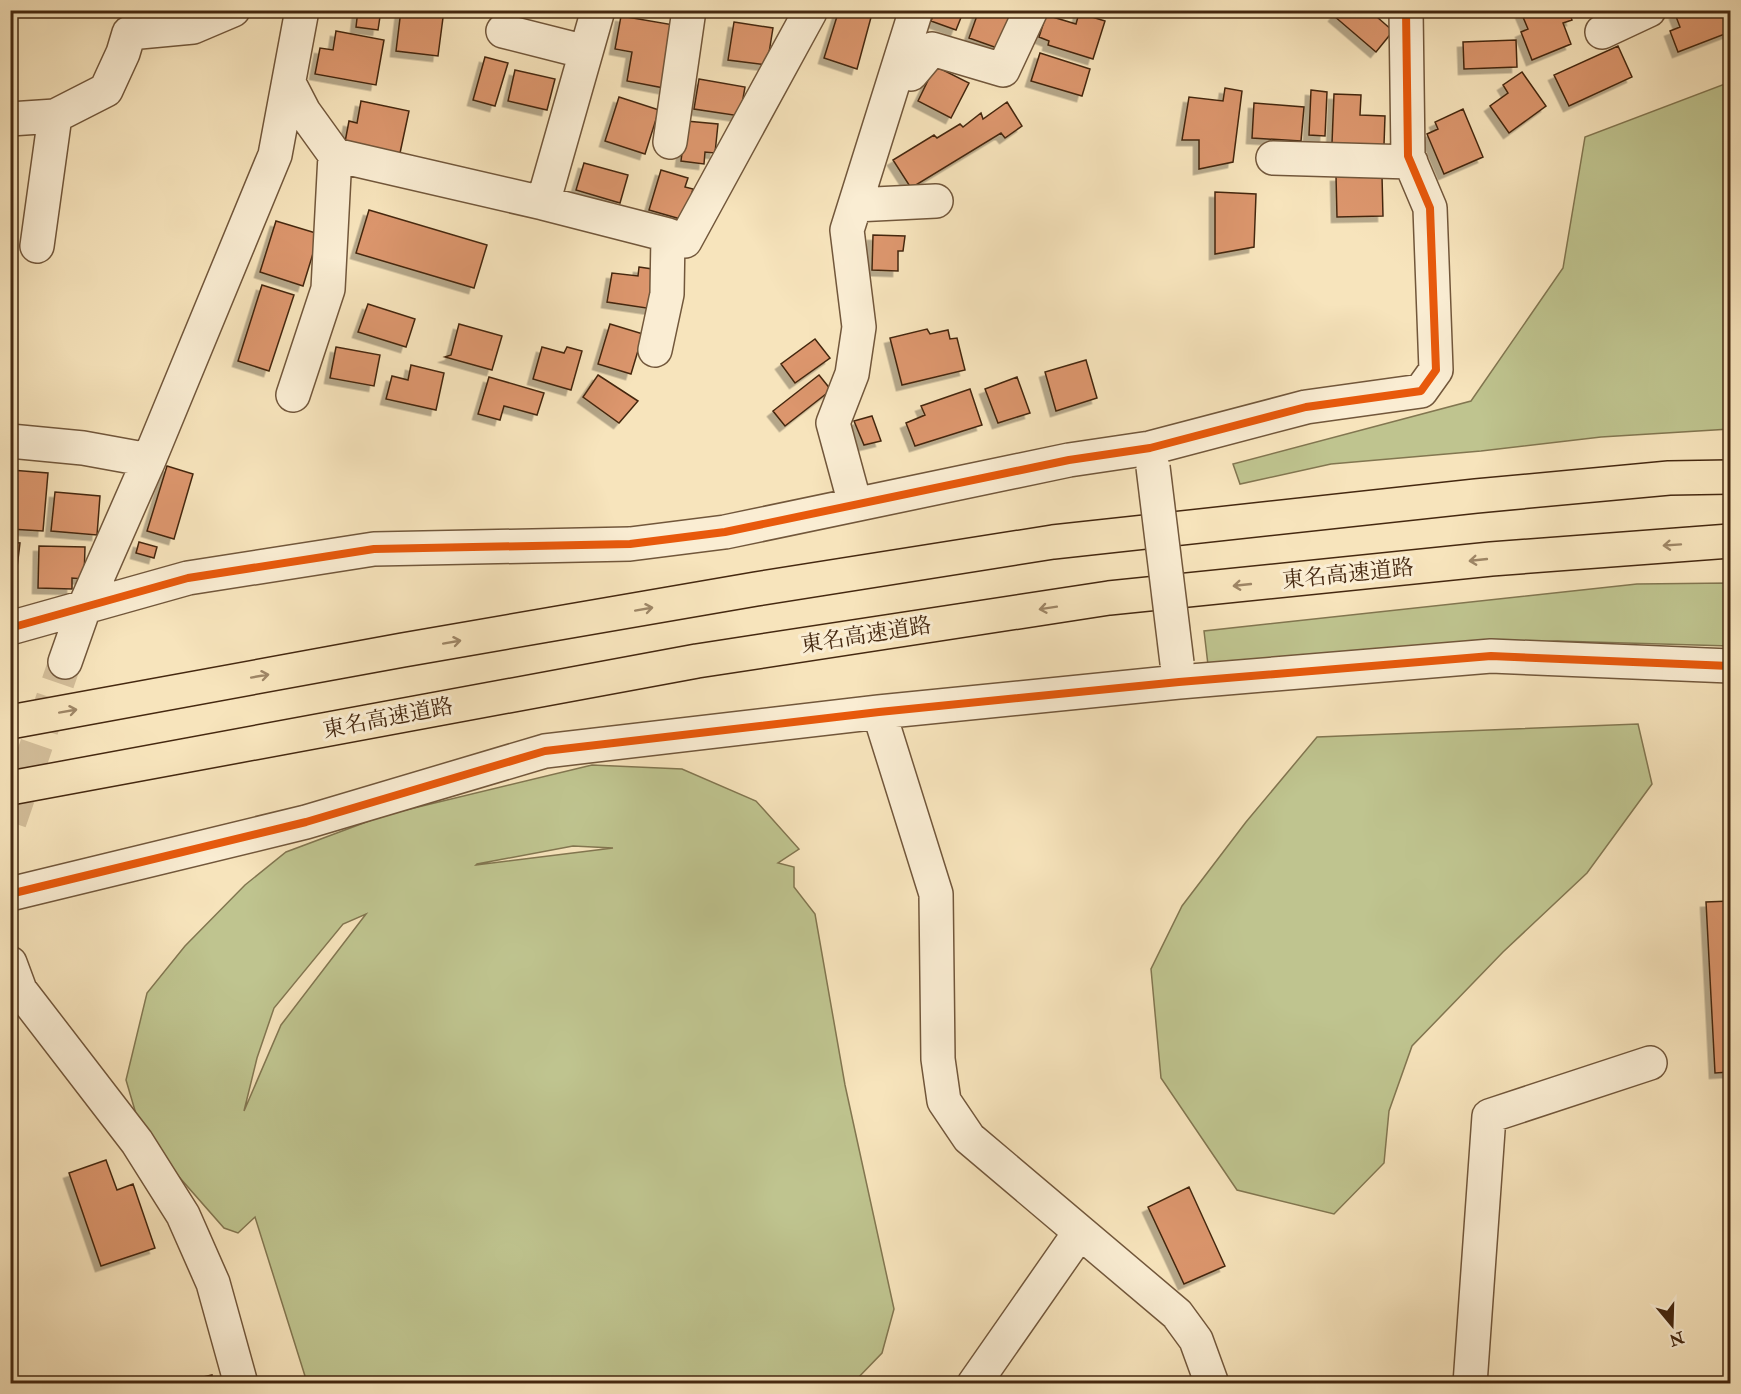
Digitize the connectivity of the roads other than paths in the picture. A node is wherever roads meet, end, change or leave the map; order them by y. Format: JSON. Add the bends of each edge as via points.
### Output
{"nodes":[{"id":1,"x":302,"y":10,"type":"edge"},
{"id":2,"x":598,"y":10,"type":"edge"},
{"id":3,"x":689,"y":10,"type":"edge"},
{"id":4,"x":916,"y":10,"type":"edge"},
{"id":5,"x":1031,"y":10,"type":"edge"},
{"id":6,"x":1406,"y":10,"type":"edge"},
{"id":7,"x":1649,"y":10,"type":"edge"},
{"id":8,"x":232,"y":11,"type":"edge"},
{"id":9,"x":810,"y":12,"type":"dead end"},
{"id":10,"x":124,"y":22,"type":"edge"},
{"id":11,"x":503,"y":31,"type":"dead end"},
{"id":12,"x":1602,"y":32,"type":"dead end"},
{"id":13,"x":586,"y":52,"type":"junction"},
{"id":14,"x":898,"y":69,"type":"junction"},
{"id":15,"x":289,"y":83,"type":"junction"},
{"id":16,"x":55,"y":116,"type":"junction"},
{"id":17,"x":10,"y":119,"type":"edge"},
{"id":18,"x":670,"y":142,"type":"dead end"},
{"id":19,"x":335,"y":155,"type":"junction"},
{"id":20,"x":1273,"y":158,"type":"dead end"},
{"id":21,"x":1411,"y":162,"type":"junction"},
{"id":22,"x":936,"y":201,"type":"dead end"},
{"id":23,"x":543,"y":203,"type":"junction"},
{"id":24,"x":855,"y":205,"type":"junction"},
{"id":25,"x":668,"y":235,"type":"junction"},
{"id":26,"x":37,"y":246,"type":"dead end"},
{"id":27,"x":655,"y":350,"type":"dead end"},
{"id":28,"x":293,"y":395,"type":"dead end"},
{"id":29,"x":10,"y":441,"type":"edge"},
{"id":30,"x":1152,"y":458,"type":"junction"},
{"id":31,"x":149,"y":460,"type":"junction"},
{"id":32,"x":1731,"y":477,"type":"edge"},
{"id":33,"x":855,"y":504,"type":"junction"},
{"id":34,"x":1731,"y":541,"type":"edge"},
{"id":35,"x":84,"y":608,"type":"junction"},
{"id":36,"x":10,"y":628,"type":"edge"},
{"id":37,"x":65,"y":662,"type":"tunnel mouth"},
{"id":38,"x":1731,"y":666,"type":"edge"},
{"id":39,"x":1178,"y":672,"type":"junction"},
{"id":40,"x":879,"y":712,"type":"junction"},
{"id":41,"x":10,"y":722,"type":"edge"},
{"id":42,"x":10,"y":788,"type":"edge"},
{"id":43,"x":10,"y":894,"type":"edge"},
{"id":44,"x":10,"y":963,"type":"edge"},
{"id":45,"x":1650,"y":1063,"type":"dead end"},
{"id":46,"x":1080,"y":1232,"type":"junction"},
{"id":47,"x":241,"y":1383,"type":"edge"},
{"id":48,"x":974,"y":1383,"type":"edge"},
{"id":49,"x":1212,"y":1383,"type":"edge"},
{"id":50,"x":1470,"y":1383,"type":"edge"}],
"edges":[{"from":1,"to":15,"type":"street"},
{"from":2,"to":13,"type":"street"},
{"from":3,"to":18,"type":"street"},
{"from":4,"to":14,"type":"street"},
{"from":5,"to":14,"type":"street","via":[[1003,70],[932,49],[911,74]]},
{"from":6,"to":21,"type":"street"},
{"from":7,"to":12,"type":"street"},
{"from":8,"to":10,"type":"street","via":[[193,27]]},
{"from":9,"to":25,"type":"street","via":[[685,241]]},
{"from":10,"to":16,"type":"street","via":[[123,53],[106,90]]},
{"from":11,"to":13,"type":"street"},
{"from":13,"to":23,"type":"street"},
{"from":14,"to":24,"type":"street"},
{"from":15,"to":19,"type":"street"},
{"from":15,"to":31,"type":"street","via":[[275,155]]},
{"from":16,"to":17,"type":"street"},
{"from":16,"to":26,"type":"street"},
{"from":19,"to":23,"type":"street"},
{"from":19,"to":28,"type":"street","via":[[328,290]]},
{"from":20,"to":21,"type":"street"},
{"from":21,"to":30,"type":"street","via":[[1430,207],[1436,370],[1421,391],[1306,406]]},
{"from":22,"to":24,"type":"street"},
{"from":23,"to":25,"type":"street"},
{"from":24,"to":33,"type":"street","via":[[848,230],[859,327],[852,374],[833,423]]},
{"from":25,"to":27,"type":"street","via":[[667,294]]},
{"from":29,"to":31,"type":"street"},
{"from":30,"to":33,"type":"street","via":[[1069,460]]},
{"from":30,"to":39,"type":"street","bridge":true},
{"from":31,"to":35,"type":"street"},
{"from":41,"to":32,"type":"highway","one_way":true,"via":[[709,597],[1053,542],[1476,496],[1669,478]]},
{"from":33,"to":35,"type":"street","via":[[725,532],[630,544],[374,549],[188,578]]},
{"from":34,"to":42,"type":"highway","name":"東名高速道路","one_way":true,"via":[[1491,559],[1109,598],[697,661]]},
{"from":35,"to":36,"type":"street"},
{"from":35,"to":37,"type":"street"},
{"from":38,"to":39,"type":"street","via":[[1491,656]]},
{"from":39,"to":40,"type":"street"},
{"from":40,"to":43,"type":"street","via":[[544,751],[306,822]]},
{"from":40,"to":46,"type":"street","via":[[936,894],[938,1059],[944,1101],[969,1138]]},
{"from":44,"to":47,"type":"street","via":[[20,990],[136,1142],[183,1215],[213,1283]]},
{"from":45,"to":50,"type":"street","via":[[1489,1116]]},
{"from":46,"to":48,"type":"street"},
{"from":46,"to":49,"type":"street","via":[[1177,1314],[1196,1340]]}]}
